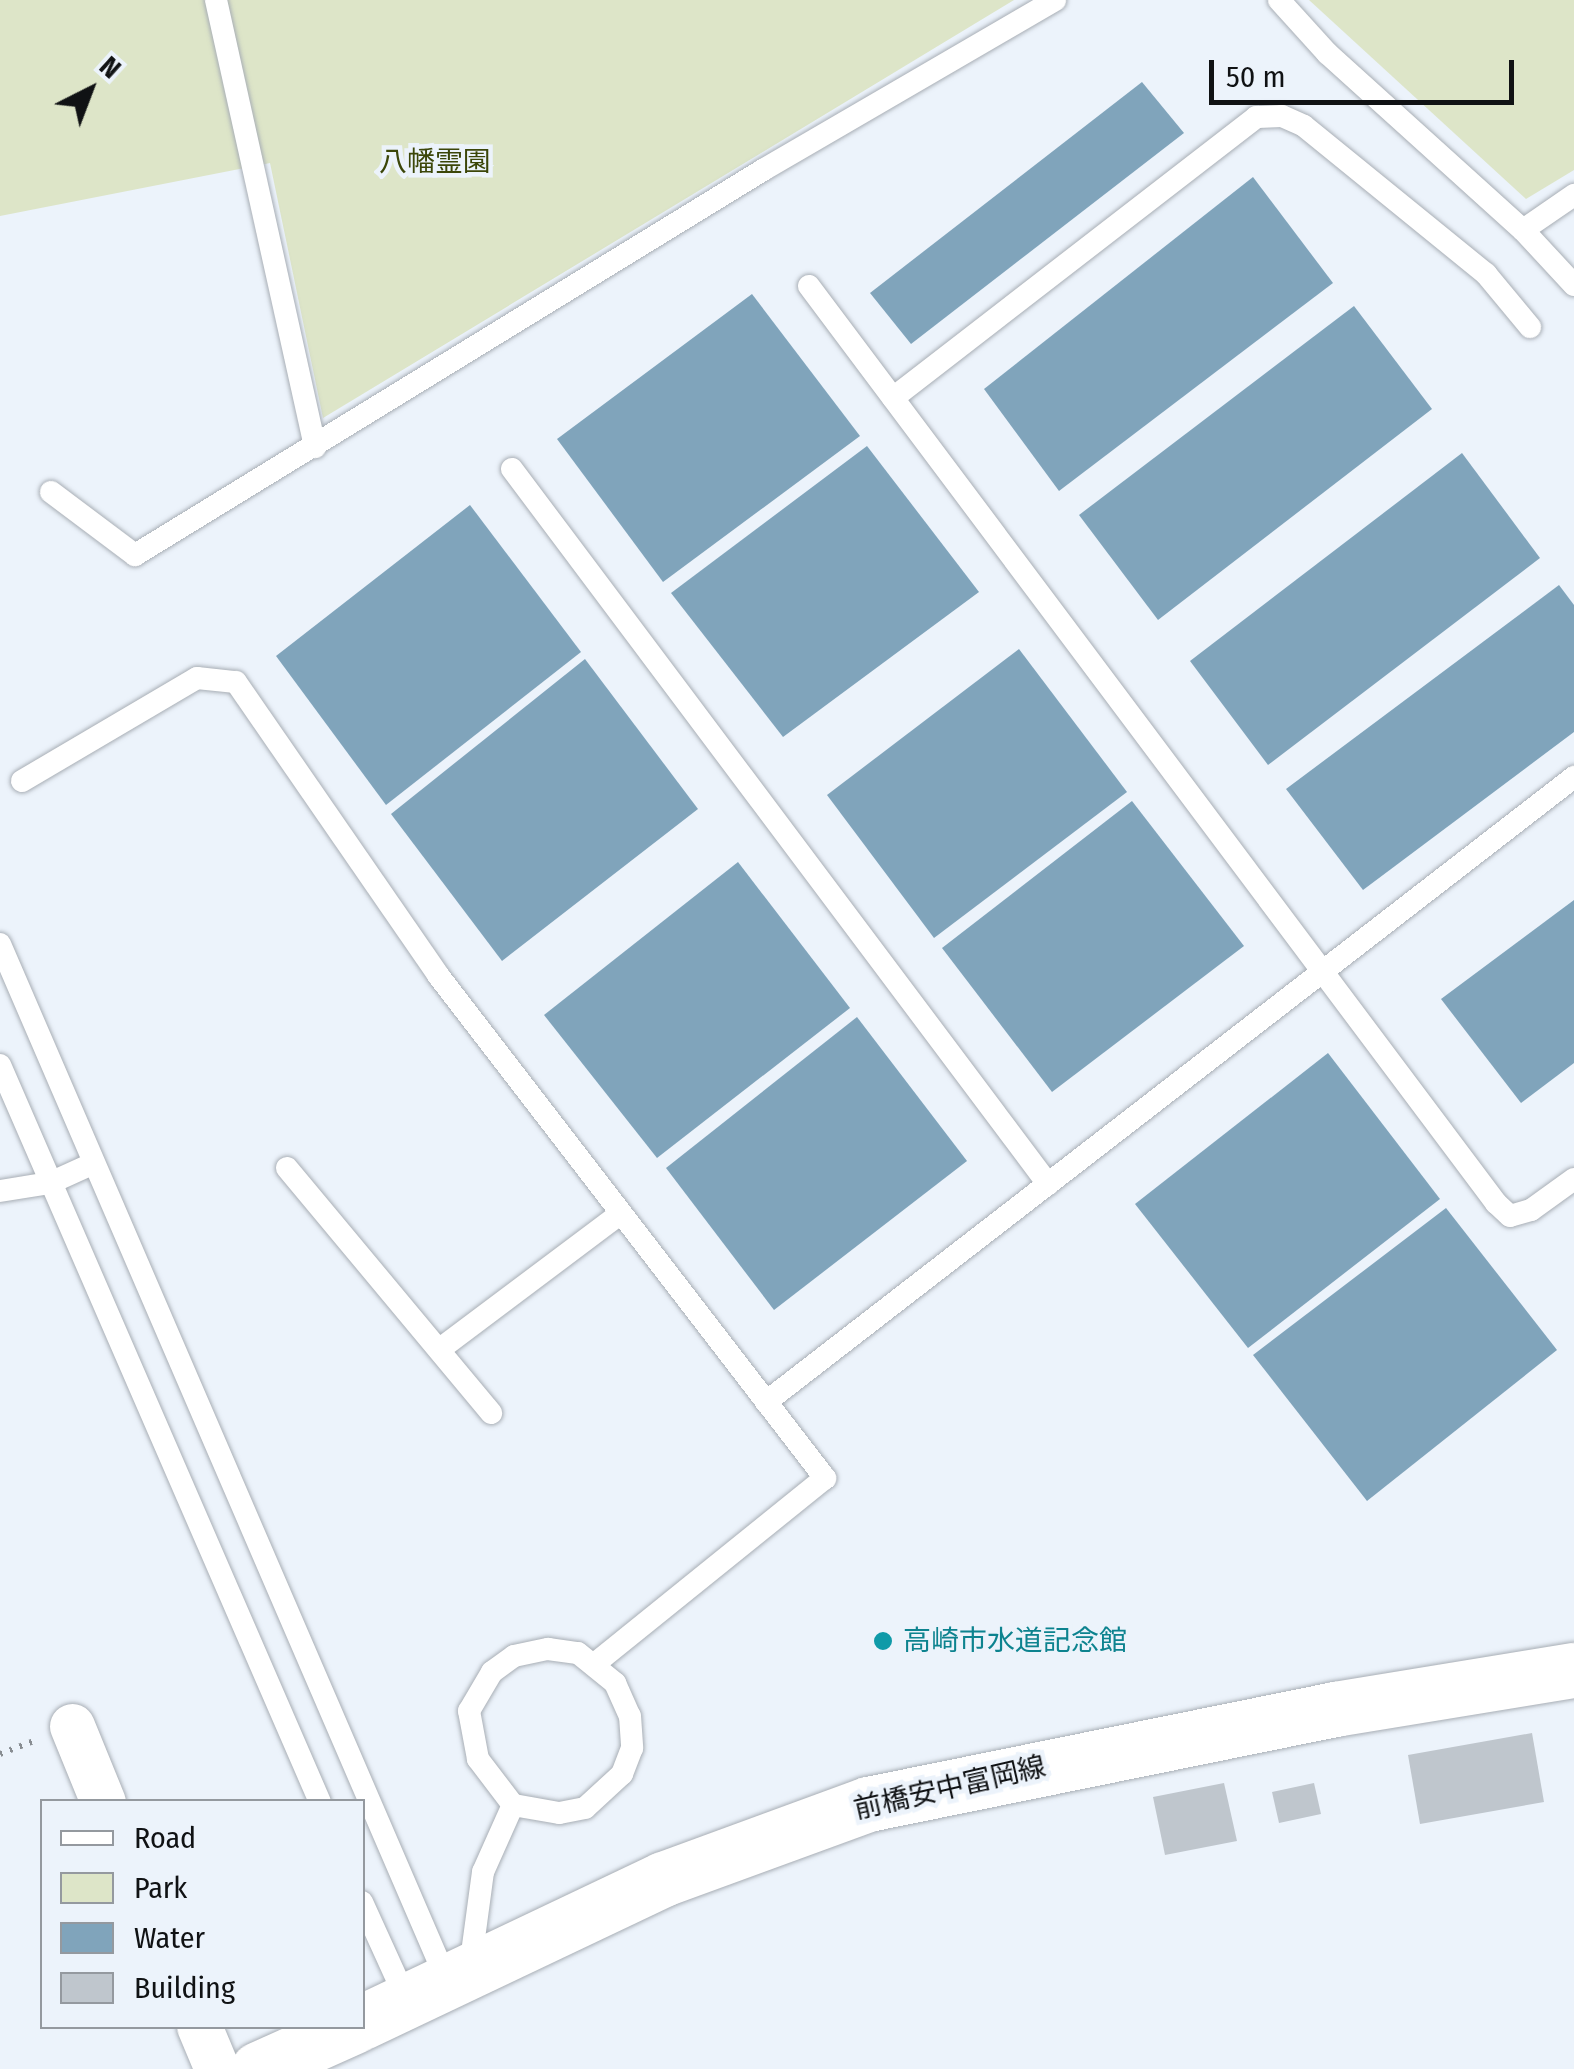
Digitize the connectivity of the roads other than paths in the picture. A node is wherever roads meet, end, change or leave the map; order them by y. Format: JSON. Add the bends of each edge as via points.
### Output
{"nodes":[{"id":1,"x":216,"y":0,"type":"edge"},
{"id":2,"x":1055,"y":0,"type":"edge"},
{"id":3,"x":1279,"y":0,"type":"edge"},
{"id":4,"x":1574,"y":195,"type":"edge"},
{"id":5,"x":1523,"y":230,"type":"junction"},
{"id":6,"x":1574,"y":284,"type":"edge"},
{"id":7,"x":809,"y":286,"type":"dead end"},
{"id":8,"x":1530,"y":327,"type":"dead end"},
{"id":9,"x":893,"y":398,"type":"junction"},
{"id":10,"x":315,"y":447,"type":"junction"},
{"id":11,"x":512,"y":469,"type":"dead end"},
{"id":12,"x":51,"y":492,"type":"dead end"},
{"id":13,"x":1574,"y":777,"type":"edge"},
{"id":14,"x":22,"y":781,"type":"dead end"},
{"id":15,"x":0,"y":944,"type":"edge"},
{"id":16,"x":1321,"y":973,"type":"junction"},
{"id":17,"x":0,"y":1065,"type":"edge"},
{"id":18,"x":92,"y":1164,"type":"junction"},
{"id":19,"x":287,"y":1168,"type":"dead end"},
{"id":20,"x":1574,"y":1179,"type":"edge"},
{"id":21,"x":50,"y":1183,"type":"junction"},
{"id":22,"x":1048,"y":1184,"type":"junction"},
{"id":23,"x":0,"y":1191,"type":"edge"},
{"id":24,"x":620,"y":1213,"type":"junction"},
{"id":25,"x":440,"y":1348,"type":"junction"},
{"id":26,"x":766,"y":1402,"type":"junction"},
{"id":27,"x":491,"y":1413,"type":"dead end"},
{"id":28,"x":596,"y":1663,"type":"junction"},
{"id":29,"x":1574,"y":1670,"type":"edge"},
{"id":30,"x":72,"y":1726,"type":"dead end"},
{"id":31,"x":103,"y":1799,"type":"edge"},
{"id":32,"x":319,"y":1799,"type":"edge"},
{"id":33,"x":344,"y":1799,"type":"edge"},
{"id":34,"x":513,"y":1805,"type":"junction"},
{"id":35,"x":365,"y":1851,"type":"edge"},
{"id":36,"x":365,"y":1907,"type":"edge"},
{"id":37,"x":422,"y":1995,"type":"edge"},
{"id":38,"x":200,"y":2029,"type":"edge"},
{"id":39,"x":348,"y":2029,"type":"edge"},
{"id":40,"x":268,"y":2067,"type":"edge"},
{"id":41,"x":217,"y":2069,"type":"edge"}],
"edges":[{"from":1,"to":10,"type":"lane"},
{"from":2,"to":10,"type":"lane","via":[[763,170]]},
{"from":3,"to":5,"type":"lane","via":[[1326,53]]},
{"from":4,"to":5,"type":"lane"},
{"from":5,"to":6,"type":"lane"},
{"from":7,"to":9,"type":"lane"},
{"from":8,"to":9,"type":"lane","via":[[1486,274],[1304,126],[1282,116],[1256,117]]},
{"from":9,"to":16,"type":"lane"},
{"from":10,"to":12,"type":"lane","via":[[135,556]]},
{"from":11,"to":22,"type":"lane"},
{"from":13,"to":16,"type":"lane"},
{"from":14,"to":24,"type":"lane","via":[[197,678],[236,682],[438,975]]},
{"from":15,"to":18,"type":"lane"},
{"from":16,"to":20,"type":"lane","via":[[1510,1216],[1531,1210]]},
{"from":16,"to":22,"type":"lane"},
{"from":17,"to":21,"type":"lane"},
{"from":18,"to":21,"type":"lane"},
{"from":18,"to":33,"type":"lane"},
{"from":19,"to":25,"type":"lane"},
{"from":21,"to":23,"type":"lane"},
{"from":21,"to":32,"type":"lane"},
{"from":22,"to":26,"type":"lane"},
{"from":24,"to":25,"type":"lane"},
{"from":24,"to":26,"type":"lane"},
{"from":25,"to":27,"type":"lane"},
{"from":26,"to":28,"type":"lane","via":[[825,1478]]},
{"from":28,"to":34,"type":"lane","via":[[615,1682],[630,1716],[632,1748],[622,1774],[585,1808],[559,1813]]},
{"from":28,"to":34,"type":"lane","via":[[548,1649],[514,1656],[478,1690],[468,1711],[470,1736],[493,1784]]},
{"from":29,"to":37,"type":"main road","name":"前橋安中富岡線","via":[[1316,1713],[868,1804],[663,1880]]},
{"from":30,"to":31,"type":"street"},
{"from":34,"to":37,"type":"lane"},
{"from":35,"to":37,"type":"lane"},
{"from":36,"to":37,"type":"lane"},
{"from":38,"to":41,"type":"street"},
{"from":39,"to":40,"type":"main road"}]}
